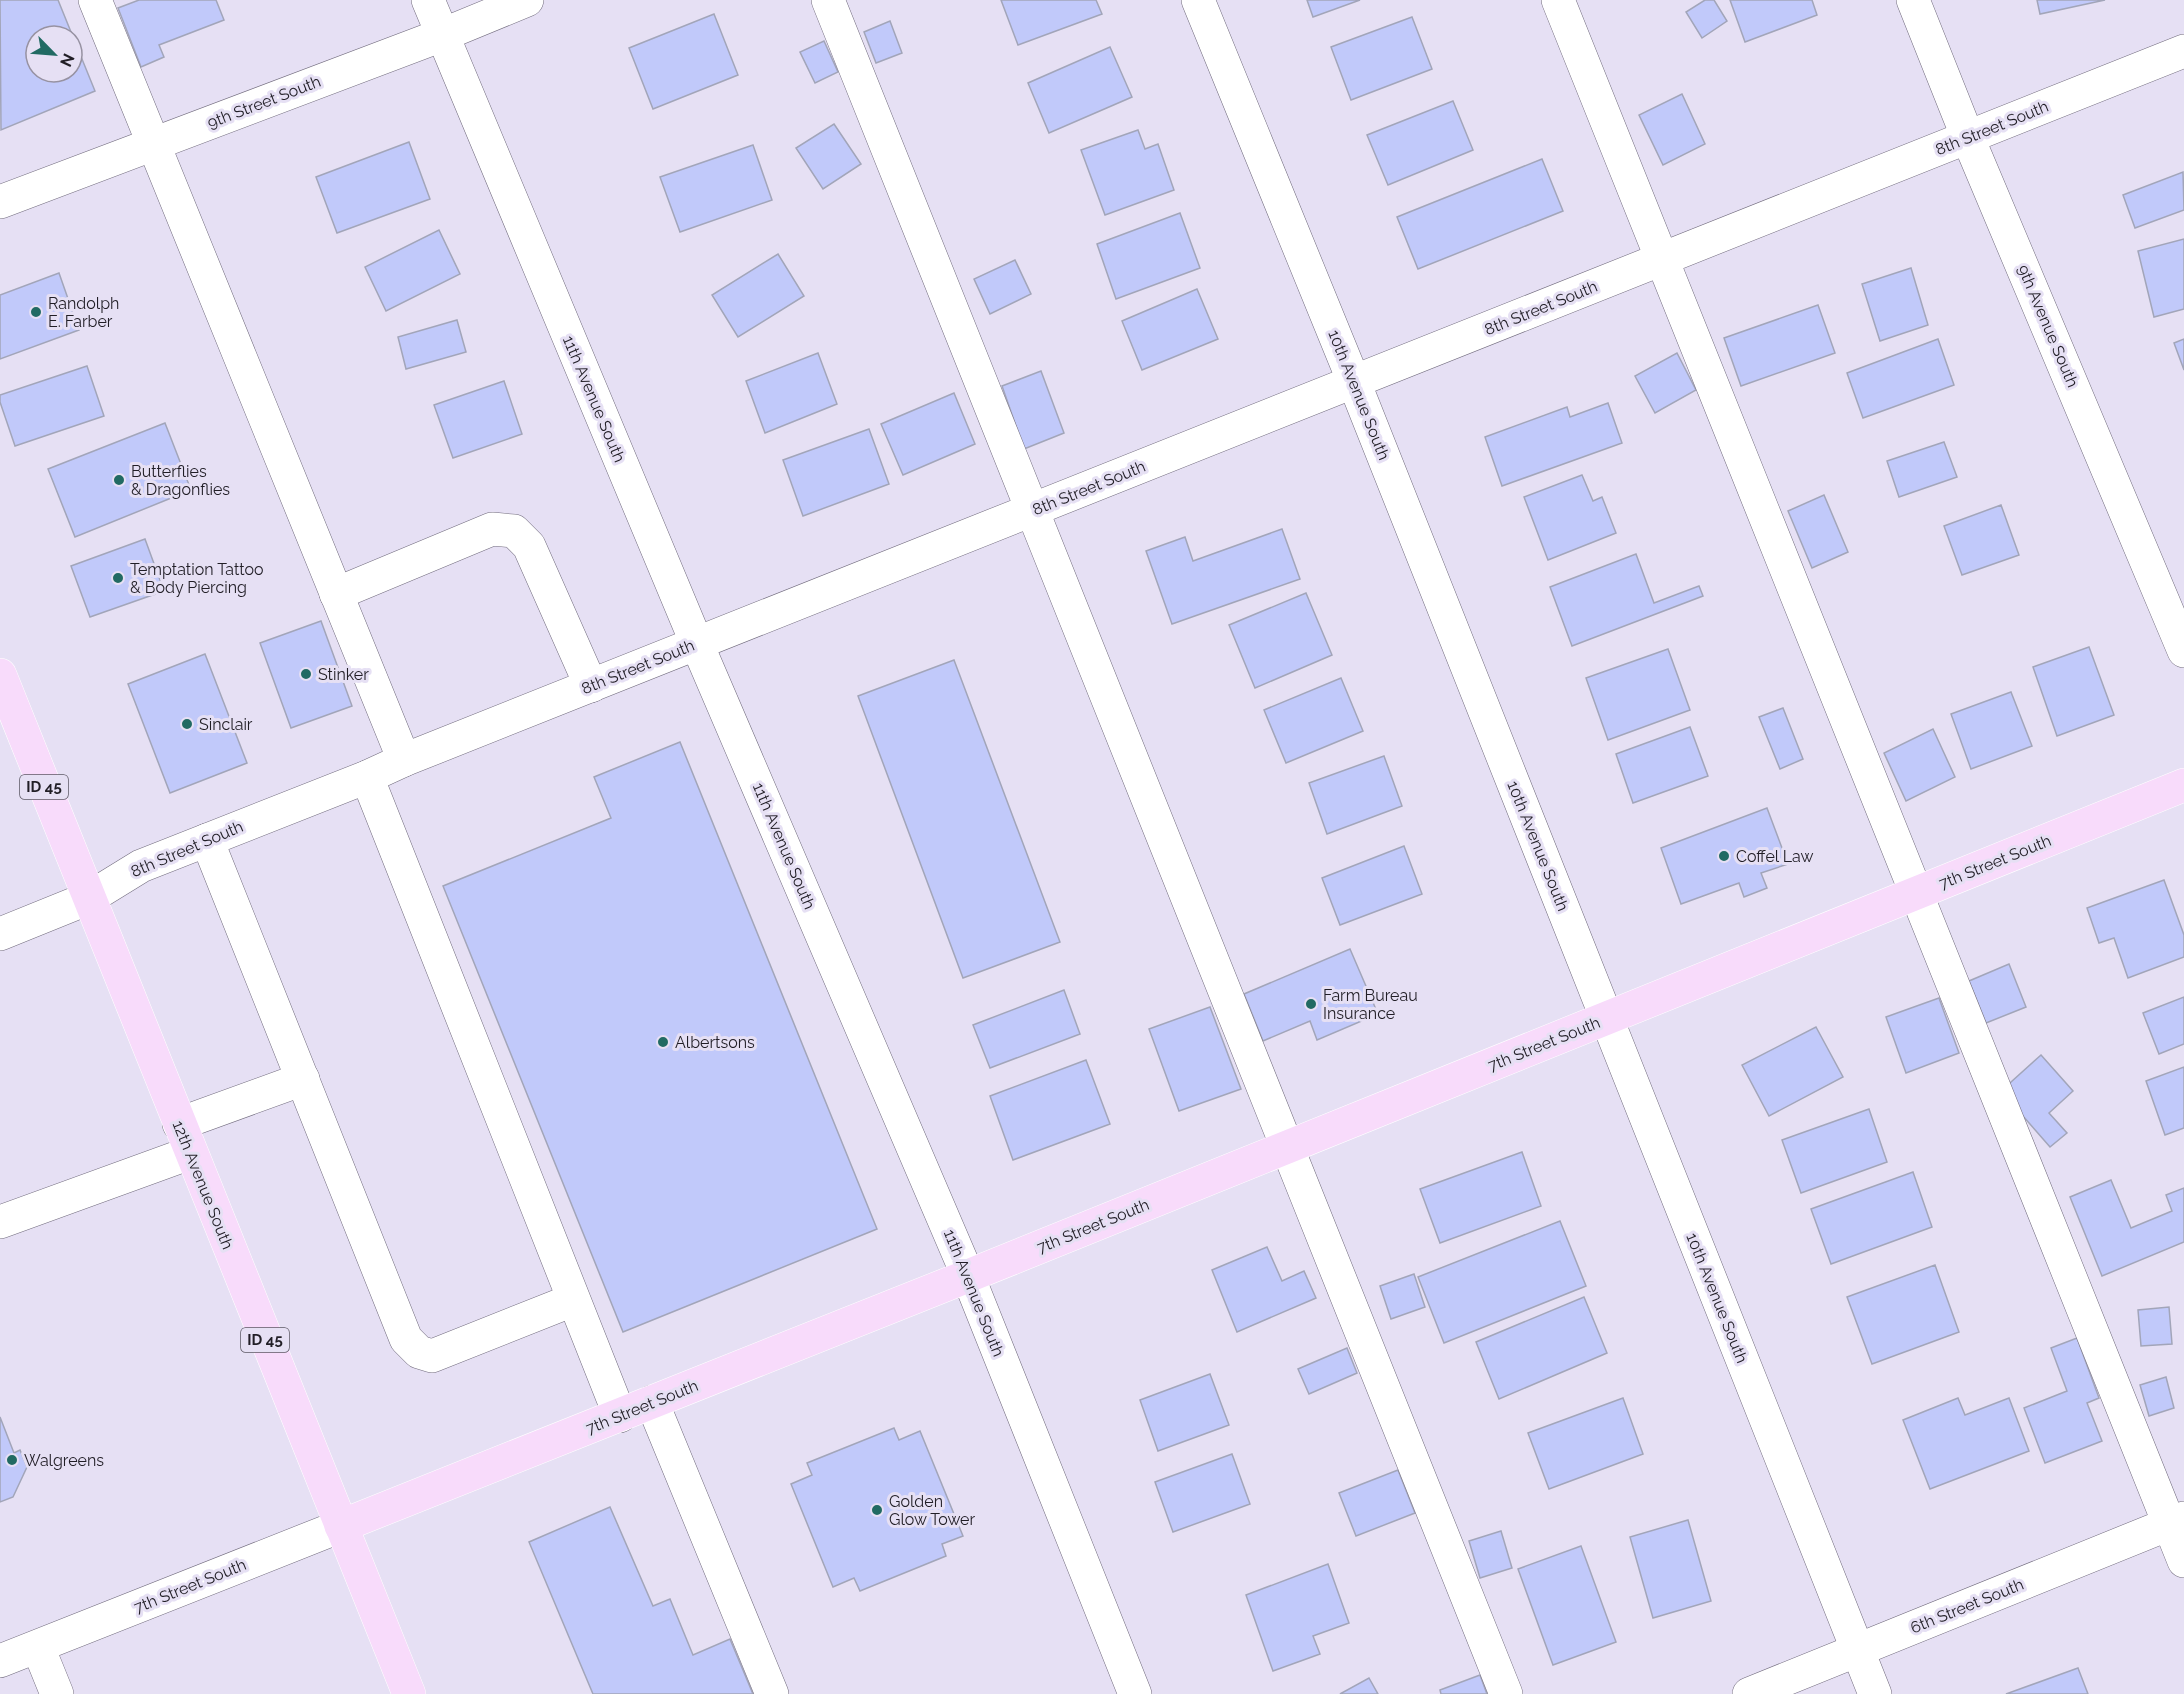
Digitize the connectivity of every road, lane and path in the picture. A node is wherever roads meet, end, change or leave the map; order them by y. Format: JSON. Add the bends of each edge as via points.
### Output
{"nodes":[{"id":1,"x":95,"y":0,"type":"edge"},
{"id":2,"x":428,"y":0,"type":"edge"},
{"id":3,"x":527,"y":0,"type":"edge"},
{"id":4,"x":828,"y":0,"type":"edge"},
{"id":5,"x":1198,"y":0,"type":"edge"},
{"id":6,"x":1558,"y":0,"type":"edge"},
{"id":7,"x":1913,"y":0,"type":"edge"},
{"id":8,"x":442,"y":35,"type":"junction"},
{"id":9,"x":2184,"y":51,"type":"edge"},
{"id":10,"x":1968,"y":138,"type":"junction"},
{"id":11,"x":153,"y":144,"type":"junction"},
{"id":12,"x":0,"y":202,"type":"edge"},
{"id":13,"x":1662,"y":260,"type":"junction"},
{"id":14,"x":1354,"y":382,"type":"junction"},
{"id":15,"x":1032,"y":511,"type":"junction"},
{"id":16,"x":336,"y":594,"type":"junction"},
{"id":17,"x":697,"y":644,"type":"junction"},
{"id":18,"x":2184,"y":651,"type":"edge"},
{"id":19,"x":0,"y":675,"type":"edge"},
{"id":20,"x":591,"y":686,"type":"junction"},
{"id":21,"x":404,"y":760,"type":"junction"},
{"id":22,"x":367,"y":777,"type":"junction"},
{"id":23,"x":2184,"y":785,"type":"edge"},
{"id":24,"x":207,"y":840,"type":"junction"},
{"id":25,"x":1915,"y":894,"type":"junction"},
{"id":26,"x":89,"y":898,"type":"junction"},
{"id":27,"x":0,"y":934,"type":"edge"},
{"id":28,"x":1607,"y":1018,"type":"junction"},
{"id":29,"x":303,"y":1079,"type":"junction"},
{"id":30,"x":185,"y":1138,"type":"junction"},
{"id":31,"x":1286,"y":1148,"type":"junction"},
{"id":32,"x":0,"y":1222,"type":"edge"},
{"id":33,"x":968,"y":1276,"type":"junction"},
{"id":34,"x":573,"y":1300,"type":"junction"},
{"id":35,"x":652,"y":1402,"type":"junction"},
{"id":36,"x":620,"y":1416,"type":"junction"},
{"id":37,"x":2177,"y":1521,"type":"edge"},
{"id":38,"x":341,"y":1526,"type":"junction"},
{"id":39,"x":2184,"y":1561,"type":"edge"},
{"id":40,"x":38,"y":1647,"type":"junction"},
{"id":41,"x":1857,"y":1651,"type":"junction"},
{"id":42,"x":0,"y":1661,"type":"edge"},
{"id":43,"x":57,"y":1694,"type":"edge"},
{"id":44,"x":409,"y":1694,"type":"edge"},
{"id":45,"x":772,"y":1694,"type":"edge"},
{"id":46,"x":1135,"y":1694,"type":"edge"},
{"id":47,"x":1506,"y":1694,"type":"edge"},
{"id":48,"x":1749,"y":1694,"type":"edge"},
{"id":49,"x":1875,"y":1694,"type":"edge"}],
"edges":[{"from":1,"to":11,"type":"street"},
{"from":2,"to":8,"type":"street","name":"11th Avenue South"},
{"from":3,"to":8,"type":"street","name":"9th Street South"},
{"from":4,"to":15,"type":"street"},
{"from":5,"to":14,"type":"street","name":"10th Avenue South"},
{"from":6,"to":13,"type":"street"},
{"from":7,"to":10,"type":"street","name":"9th Avenue South"},
{"from":8,"to":11,"type":"street","name":"9th Street South"},
{"from":8,"to":17,"type":"street","name":"11th Avenue South"},
{"from":9,"to":10,"type":"street","name":"8th Street South"},
{"from":10,"to":13,"type":"street","name":"8th Street South"},
{"from":10,"to":18,"type":"street","name":"9th Avenue South"},
{"from":11,"to":12,"type":"street","name":"9th Street South"},
{"from":11,"to":16,"type":"street"},
{"from":13,"to":14,"type":"street","name":"8th Street South"},
{"from":13,"to":25,"type":"street"},
{"from":14,"to":15,"type":"street","name":"8th Street South"},
{"from":14,"to":28,"type":"street","name":"10th Avenue South"},
{"from":15,"to":17,"type":"street","name":"8th Street South"},
{"from":15,"to":31,"type":"street"},
{"from":16,"to":20,"type":"street","via":[[492,529],[513,531],[529,546]]},
{"from":16,"to":21,"type":"street"},
{"from":17,"to":20,"type":"street","name":"8th Street South"},
{"from":17,"to":33,"type":"street","name":"11th Avenue South"},
{"from":19,"to":26,"type":"main road","name":"12th Avenue South","number":"ID 45"},
{"from":20,"to":21,"type":"street","name":"8th Street South"},
{"from":21,"to":22,"type":"street","name":"8th Street South"},
{"from":22,"to":24,"type":"street","name":"8th Street South"},
{"from":22,"to":34,"type":"street"},
{"from":23,"to":25,"type":"main road","name":"7th Street South"},
{"from":24,"to":26,"type":"street","name":"8th Street South","via":[[141,866]]},
{"from":24,"to":29,"type":"street"},
{"from":25,"to":28,"type":"main road","name":"7th Street South"},
{"from":25,"to":37,"type":"street"},
{"from":26,"to":27,"type":"street","name":"8th Street South"},
{"from":26,"to":30,"type":"main road","name":"12th Avenue South","number":"ID 45"},
{"from":28,"to":31,"type":"main road","name":"7th Street South"},
{"from":28,"to":41,"type":"street","name":"10th Avenue South"},
{"from":29,"to":30,"type":"street"},
{"from":29,"to":34,"type":"street","via":[[406,1339],[419,1352],[432,1356]]},
{"from":30,"to":32,"type":"street"},
{"from":30,"to":38,"type":"main road","name":"12th Avenue South","number":"ID 45"},
{"from":31,"to":33,"type":"main road","name":"7th Street South"},
{"from":31,"to":47,"type":"street"},
{"from":33,"to":35,"type":"main road","name":"7th Street South"},
{"from":33,"to":46,"type":"street","name":"11th Avenue South"},
{"from":34,"to":36,"type":"street"},
{"from":35,"to":36,"type":"main road","name":"7th Street South"},
{"from":35,"to":45,"type":"street"},
{"from":36,"to":38,"type":"main road","name":"7th Street South"},
{"from":37,"to":39,"type":"street"},
{"from":37,"to":41,"type":"street","name":"6th Street South"},
{"from":38,"to":40,"type":"street","name":"7th Street South"},
{"from":38,"to":44,"type":"main road","name":"12th Avenue South","number":"ID 45"},
{"from":40,"to":42,"type":"street","name":"7th Street South"},
{"from":40,"to":43,"type":"street"},
{"from":41,"to":48,"type":"street","name":"6th Street South"},
{"from":41,"to":49,"type":"street","name":"10th Avenue South"}]}
